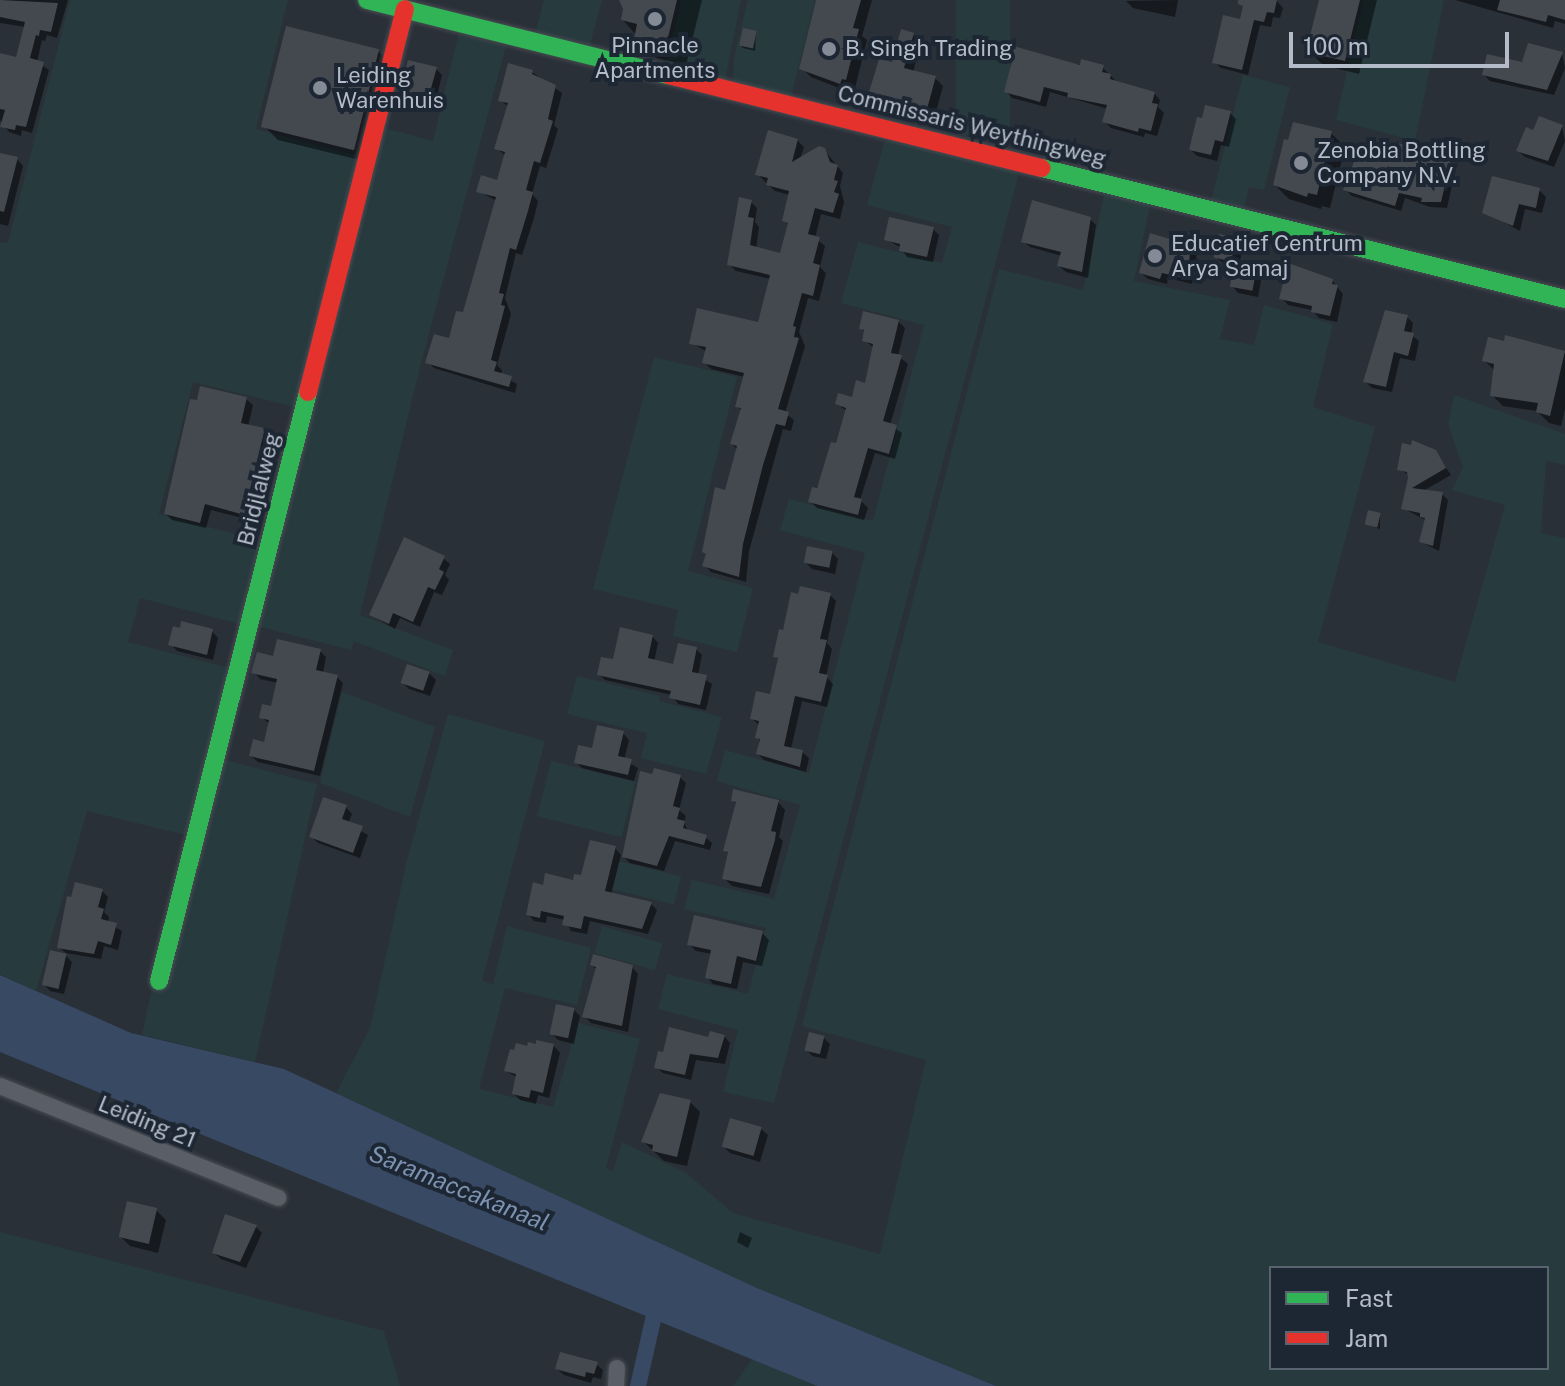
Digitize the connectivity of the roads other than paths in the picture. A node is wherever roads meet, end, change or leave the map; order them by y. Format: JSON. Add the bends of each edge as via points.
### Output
{"nodes":[{"id":1,"x":367,"y":0,"type":"edge"},
{"id":2,"x":405,"y":9,"type":"junction"},
{"id":3,"x":1565,"y":299,"type":"edge"},
{"id":4,"x":159,"y":981,"type":"dead end"},
{"id":5,"x":0,"y":1086,"type":"edge"},
{"id":6,"x":278,"y":1198,"type":"dead end"},
{"id":7,"x":617,"y":1368,"type":"dead end"},
{"id":8,"x":616,"y":1386,"type":"edge"}],
"edges":[{"from":1,"to":2,"type":"main road","name":"Commissaris Weythingweg"},
{"from":2,"to":3,"type":"main road","name":"Commissaris Weythingweg"},
{"from":2,"to":4,"type":"main road","name":"Bridjlalweg"},
{"from":5,"to":6,"type":"street","name":"Leiding 21"},
{"from":7,"to":8,"type":"street"}]}
